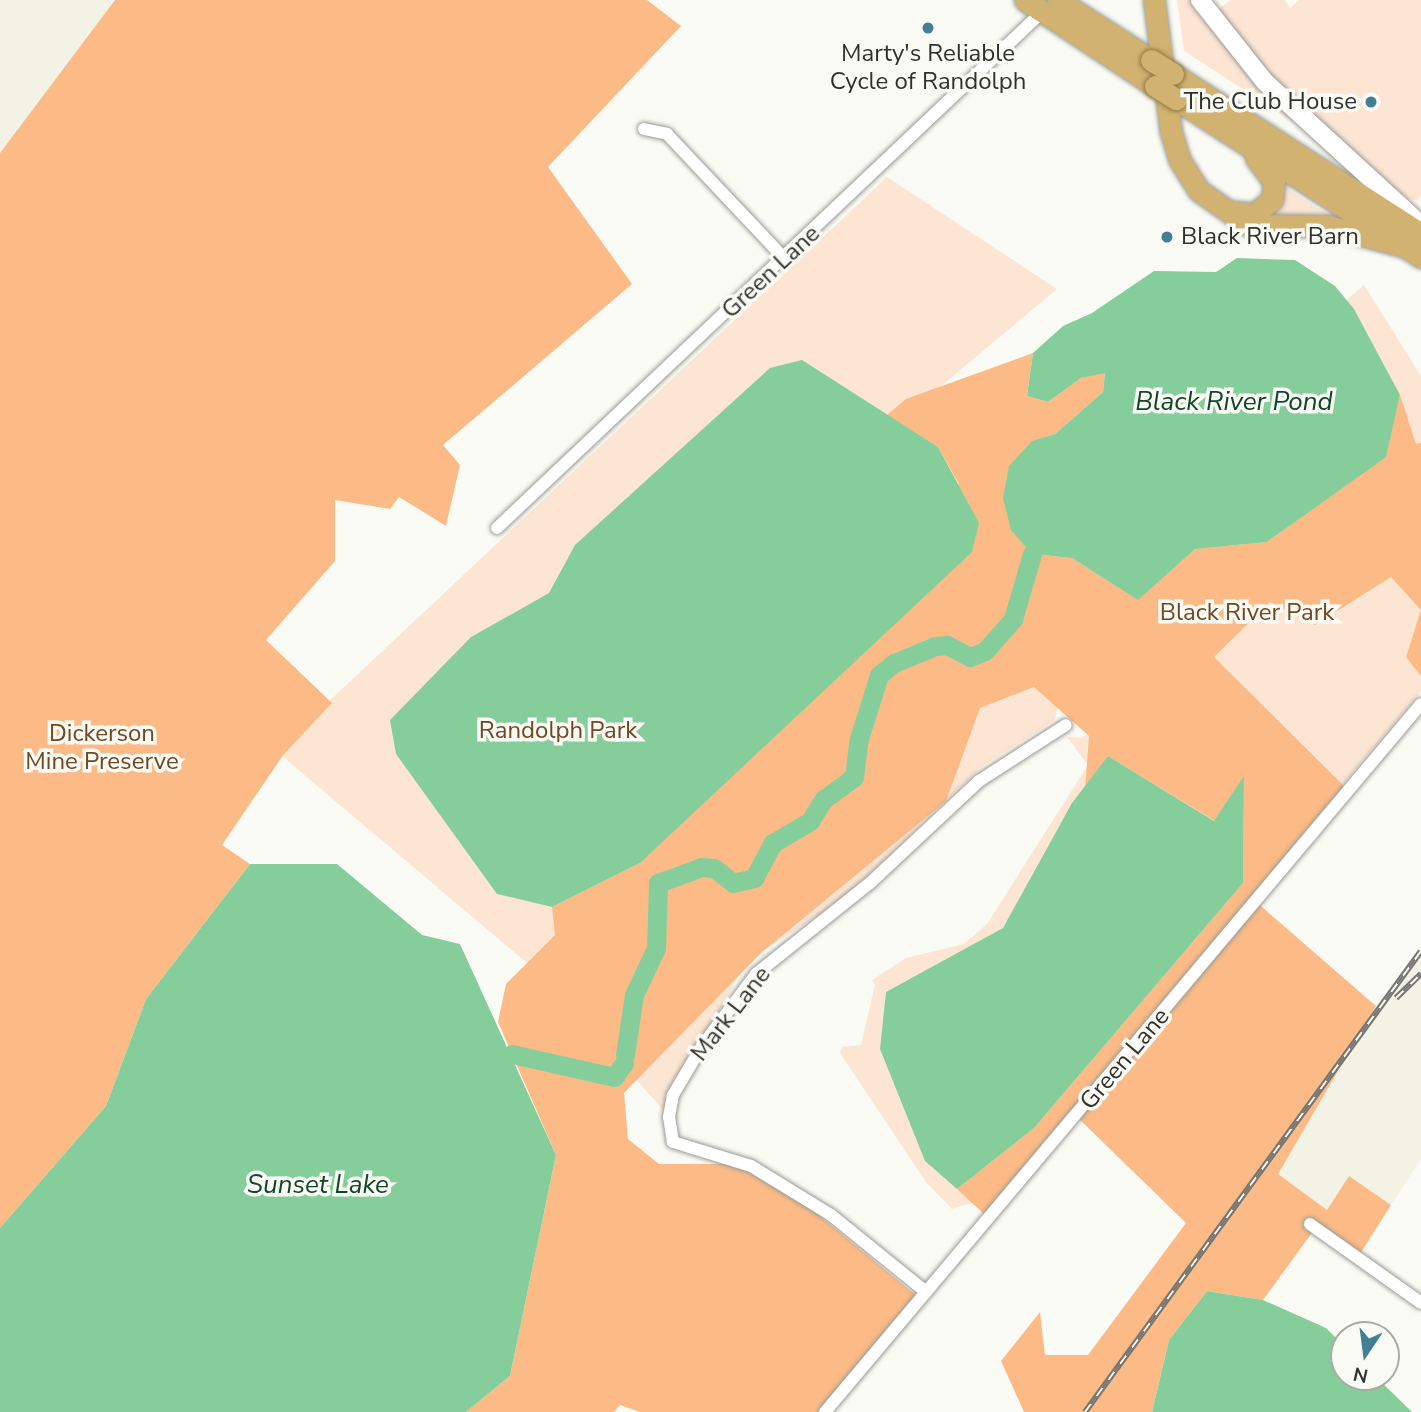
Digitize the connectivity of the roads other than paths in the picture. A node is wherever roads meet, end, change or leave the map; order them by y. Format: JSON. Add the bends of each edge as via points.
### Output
{"nodes":[{"id":1,"x":1154,"y":0,"type":"edge"},
{"id":2,"x":1200,"y":0,"type":"edge"},
{"id":3,"x":1042,"y":4,"type":"edge"},
{"id":4,"x":1164,"y":80,"type":"junction"},
{"id":5,"x":644,"y":129,"type":"dead end"},
{"id":6,"x":1227,"y":132,"type":"junction"},
{"id":7,"x":1221,"y":208,"type":"junction"},
{"id":8,"x":1421,"y":225,"type":"edge"},
{"id":9,"x":1414,"y":246,"type":"edge"},
{"id":10,"x":785,"y":258,"type":"junction"},
{"id":11,"x":1421,"y":276,"type":"edge"},
{"id":12,"x":496,"y":528,"type":"dead end"},
{"id":13,"x":1421,"y":704,"type":"edge"},
{"id":14,"x":1066,"y":725,"type":"dead end"},
{"id":15,"x":1310,"y":1224,"type":"dead end"},
{"id":16,"x":926,"y":1292,"type":"junction"},
{"id":17,"x":1421,"y":1303,"type":"edge"},
{"id":18,"x":825,"y":1412,"type":"edge"}],
"edges":[{"from":1,"to":7,"type":"highway","via":[[1175,147],[1189,178]]},
{"from":2,"to":8,"type":"main road","via":[[1265,82]]},
{"from":3,"to":4,"type":"highway"},
{"from":3,"to":4,"type":"highway","bridge":true,"via":[[1151,60]]},
{"from":3,"to":10,"type":"street","name":"Green Lane"},
{"from":4,"to":6,"type":"highway","bridge":true,"via":[[1176,99]]},
{"from":4,"to":9,"type":"highway"},
{"from":5,"to":10,"type":"street","via":[[667,134]]},
{"from":6,"to":7,"type":"highway","via":[[1269,172],[1275,191],[1269,205],[1254,214]]},
{"from":6,"to":9,"type":"highway"},
{"from":7,"to":9,"type":"highway","via":[[1248,225],[1328,226]]},
{"from":9,"to":11,"type":"highway"},
{"from":10,"to":12,"type":"street","name":"Green Lane"},
{"from":13,"to":16,"type":"street","name":"Green Lane"},
{"from":14,"to":16,"type":"street","name":"Mark Lane","via":[[979,781],[870,883],[756,974],[702,1045],[673,1095],[668,1117],[673,1142],[751,1166],[831,1215]]},
{"from":15,"to":17,"type":"street"},
{"from":16,"to":18,"type":"street","name":"Green Lane"}]}
